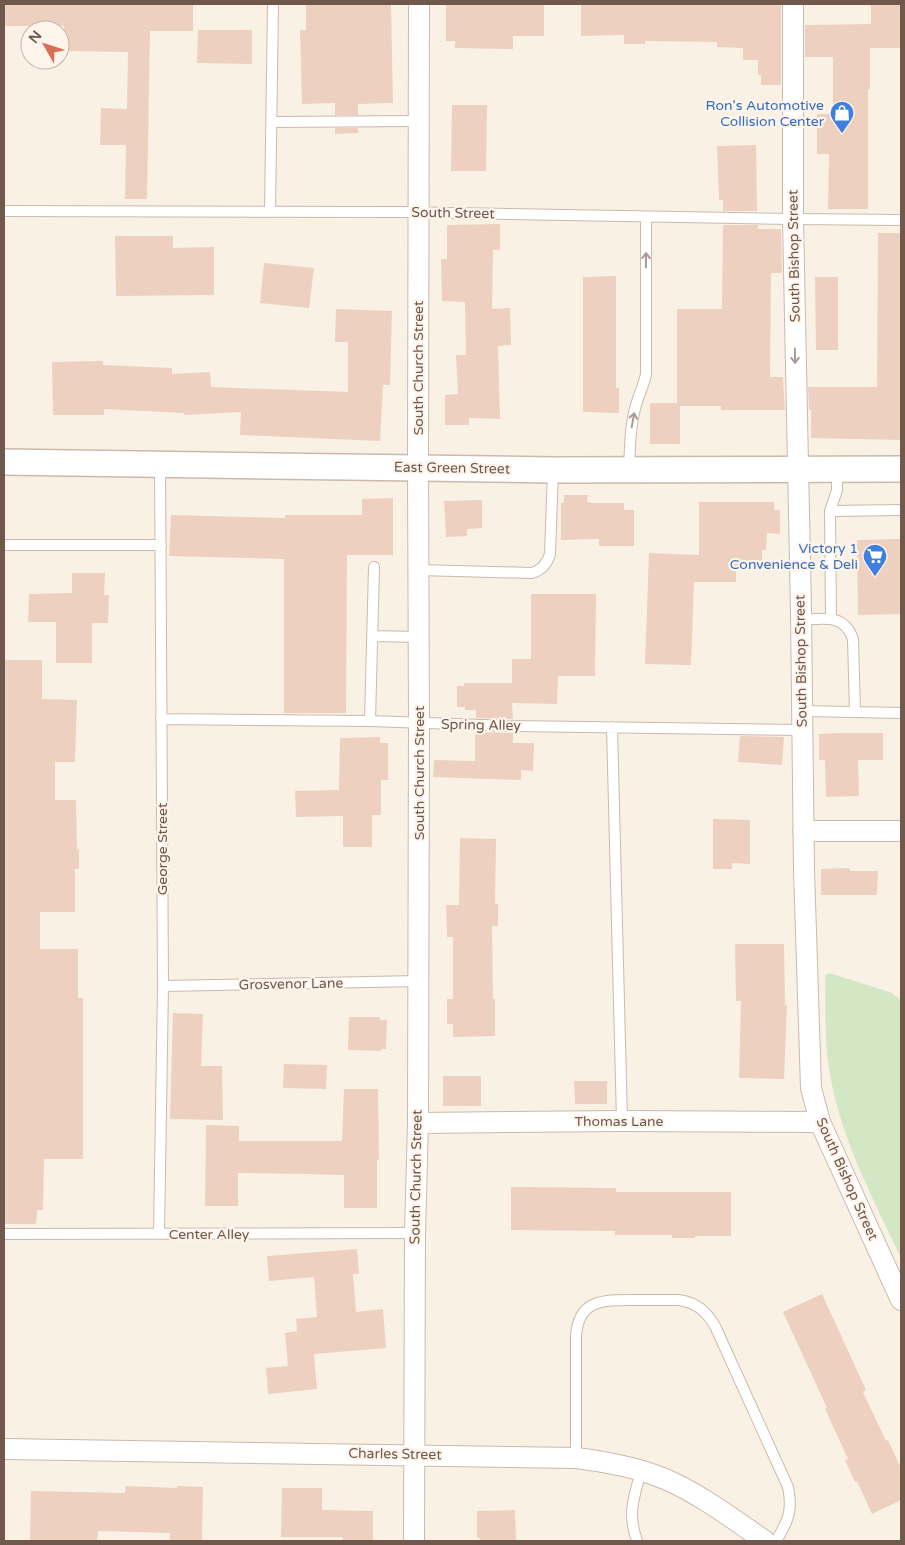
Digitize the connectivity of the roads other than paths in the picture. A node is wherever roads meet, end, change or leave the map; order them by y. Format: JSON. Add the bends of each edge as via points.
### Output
{"nodes":[{"id":1,"x":274,"y":4,"type":"edge"},
{"id":2,"x":419,"y":4,"type":"edge"},
{"id":3,"x":793,"y":4,"type":"edge"},
{"id":4,"x":418,"y":121,"type":"junction"},
{"id":5,"x":272,"y":122,"type":"junction"},
{"id":6,"x":4,"y":211,"type":"edge"},
{"id":7,"x":270,"y":212,"type":"junction"},
{"id":8,"x":418,"y":213,"type":"junction"},
{"id":9,"x":646,"y":217,"type":"junction"},
{"id":10,"x":792,"y":219,"type":"junction"},
{"id":11,"x":901,"y":220,"type":"edge"},
{"id":12,"x":4,"y":462,"type":"edge"},
{"id":13,"x":160,"y":464,"type":"junction"},
{"id":14,"x":418,"y":467,"type":"junction"},
{"id":15,"x":630,"y":469,"type":"junction"},
{"id":16,"x":797,"y":469,"type":"junction"},
{"id":17,"x":837,"y":469,"type":"junction"},
{"id":18,"x":901,"y":469,"type":"edge"},
{"id":19,"x":553,"y":470,"type":"junction"},
{"id":20,"x":901,"y":510,"type":"edge"},
{"id":21,"x":830,"y":511,"type":"junction"},
{"id":22,"x":4,"y":545,"type":"edge"},
{"id":23,"x":161,"y":545,"type":"junction"},
{"id":24,"x":374,"y":567,"type":"dead end"},
{"id":25,"x":419,"y":570,"type":"junction"},
{"id":26,"x":831,"y":619,"type":"junction"},
{"id":27,"x":800,"y":620,"type":"junction"},
{"id":28,"x":372,"y":636,"type":"junction"},
{"id":29,"x":419,"y":637,"type":"junction"},
{"id":30,"x":855,"y":712,"type":"junction"},
{"id":31,"x":901,"y":713,"type":"edge"},
{"id":32,"x":161,"y":719,"type":"junction"},
{"id":33,"x":370,"y":721,"type":"junction"},
{"id":34,"x":802,"y":721,"type":"junction"},
{"id":35,"x":420,"y":723,"type":"junction"},
{"id":36,"x":612,"y":727,"type":"junction"},
{"id":37,"x":803,"y":831,"type":"junction"},
{"id":38,"x":901,"y":831,"type":"edge"},
{"id":39,"x":418,"y":981,"type":"junction"},
{"id":40,"x":163,"y":986,"type":"junction"},
{"id":41,"x":622,"y":1121,"type":"junction"},
{"id":42,"x":820,"y":1122,"type":"junction"},
{"id":43,"x":418,"y":1123,"type":"junction"},
{"id":44,"x":415,"y":1233,"type":"junction"},
{"id":45,"x":4,"y":1234,"type":"edge"},
{"id":46,"x":159,"y":1234,"type":"junction"},
{"id":47,"x":901,"y":1300,"type":"edge"},
{"id":48,"x":4,"y":1449,"type":"edge"},
{"id":49,"x":414,"y":1454,"type":"junction"},
{"id":50,"x":576,"y":1458,"type":"junction"},
{"id":51,"x":642,"y":1470,"type":"junction"},
{"id":52,"x":414,"y":1541,"type":"edge"},
{"id":53,"x":637,"y":1541,"type":"edge"},
{"id":54,"x":765,"y":1541,"type":"edge"},
{"id":55,"x":776,"y":1541,"type":"edge"}],
"edges":[{"from":1,"to":5,"type":"lane"},
{"from":2,"to":4,"type":"street","name":"South Church Street"},
{"from":3,"to":10,"type":"street","name":"South Bishop Street"},
{"from":4,"to":5,"type":"lane"},
{"from":4,"to":8,"type":"street","name":"South Church Street"},
{"from":5,"to":7,"type":"lane"},
{"from":6,"to":7,"type":"lane","name":"South Street"},
{"from":7,"to":8,"type":"lane","name":"South Street"},
{"from":8,"to":9,"type":"lane","name":"South Street"},
{"from":8,"to":14,"type":"street","name":"South Church Street"},
{"from":9,"to":10,"type":"lane","name":"South Street"},
{"from":15,"to":9,"type":"lane","one_way":true,"via":[[630,441],[646,374]]},
{"from":10,"to":11,"type":"lane","name":"South Street"},
{"from":10,"to":16,"type":"street","name":"South Bishop Street","one_way":true},
{"from":12,"to":13,"type":"street","name":"East Green Street"},
{"from":13,"to":14,"type":"street","name":"East Green Street"},
{"from":13,"to":23,"type":"lane","name":"George Street"},
{"from":14,"to":19,"type":"street","name":"East Green Street"},
{"from":14,"to":25,"type":"street","name":"South Church Street"},
{"from":15,"to":16,"type":"street","name":"East Green Street"},
{"from":15,"to":19,"type":"street","name":"East Green Street"},
{"from":16,"to":17,"type":"street","name":"East Green Street"},
{"from":16,"to":27,"type":"street","name":"South Bishop Street"},
{"from":17,"to":18,"type":"street","name":"East Green Street"},
{"from":17,"to":21,"type":"lane","via":[[837,490]]},
{"from":19,"to":25,"type":"lane","via":[[550,554],[545,566],[532,573]]},
{"from":20,"to":21,"type":"lane"},
{"from":21,"to":26,"type":"lane"},
{"from":22,"to":23,"type":"lane"},
{"from":23,"to":32,"type":"lane","name":"George Street"},
{"from":24,"to":28,"type":"lane"},
{"from":25,"to":29,"type":"street","name":"South Church Street"},
{"from":26,"to":27,"type":"lane"},
{"from":26,"to":30,"type":"lane","via":[[846,626],[854,639]]},
{"from":27,"to":34,"type":"street","name":"South Bishop Street"},
{"from":28,"to":29,"type":"lane"},
{"from":28,"to":33,"type":"lane"},
{"from":29,"to":35,"type":"street","name":"South Church Street"},
{"from":30,"to":31,"type":"lane","name":"Spring Alley"},
{"from":30,"to":34,"type":"lane","name":"Spring Alley"},
{"from":32,"to":33,"type":"lane","name":"Spring Alley"},
{"from":32,"to":40,"type":"lane","name":"George Street"},
{"from":33,"to":35,"type":"lane","name":"Spring Alley"},
{"from":34,"to":36,"type":"lane","name":"Spring Alley"},
{"from":34,"to":37,"type":"street","name":"South Bishop Street"},
{"from":35,"to":36,"type":"lane","name":"Spring Alley"},
{"from":35,"to":39,"type":"street","name":"South Church Street"},
{"from":36,"to":41,"type":"lane"},
{"from":37,"to":38,"type":"street"},
{"from":37,"to":42,"type":"street","name":"South Bishop Street","via":[[810,1088]]},
{"from":39,"to":40,"type":"lane","name":"Grosvenor Lane"},
{"from":39,"to":43,"type":"street","name":"South Church Street"},
{"from":40,"to":46,"type":"lane","name":"George Street"},
{"from":41,"to":42,"type":"street","name":"Thomas Lane"},
{"from":41,"to":43,"type":"street","name":"Thomas Lane"},
{"from":42,"to":47,"type":"street","name":"South Bishop Street"},
{"from":43,"to":44,"type":"street","name":"South Church Street"},
{"from":44,"to":46,"type":"lane","name":"Center Alley"},
{"from":44,"to":49,"type":"street","name":"South Church Street"},
{"from":45,"to":46,"type":"lane","name":"Center Alley"},
{"from":48,"to":49,"type":"street","name":"Charles Street"},
{"from":49,"to":50,"type":"street","name":"Charles Street"},
{"from":49,"to":52,"type":"street","name":"South Church Street"},
{"from":50,"to":51,"type":"street","name":"Charles Street"},
{"from":50,"to":55,"type":"lane","via":[[576,1337],[583,1314],[594,1304],[606,1300],[690,1302],[708,1315],[715,1326],[788,1487],[790,1514]]},
{"from":51,"to":53,"type":"lane","via":[[631,1519]]},
{"from":51,"to":54,"type":"street","name":"Charles Street","via":[[699,1497]]}]}
